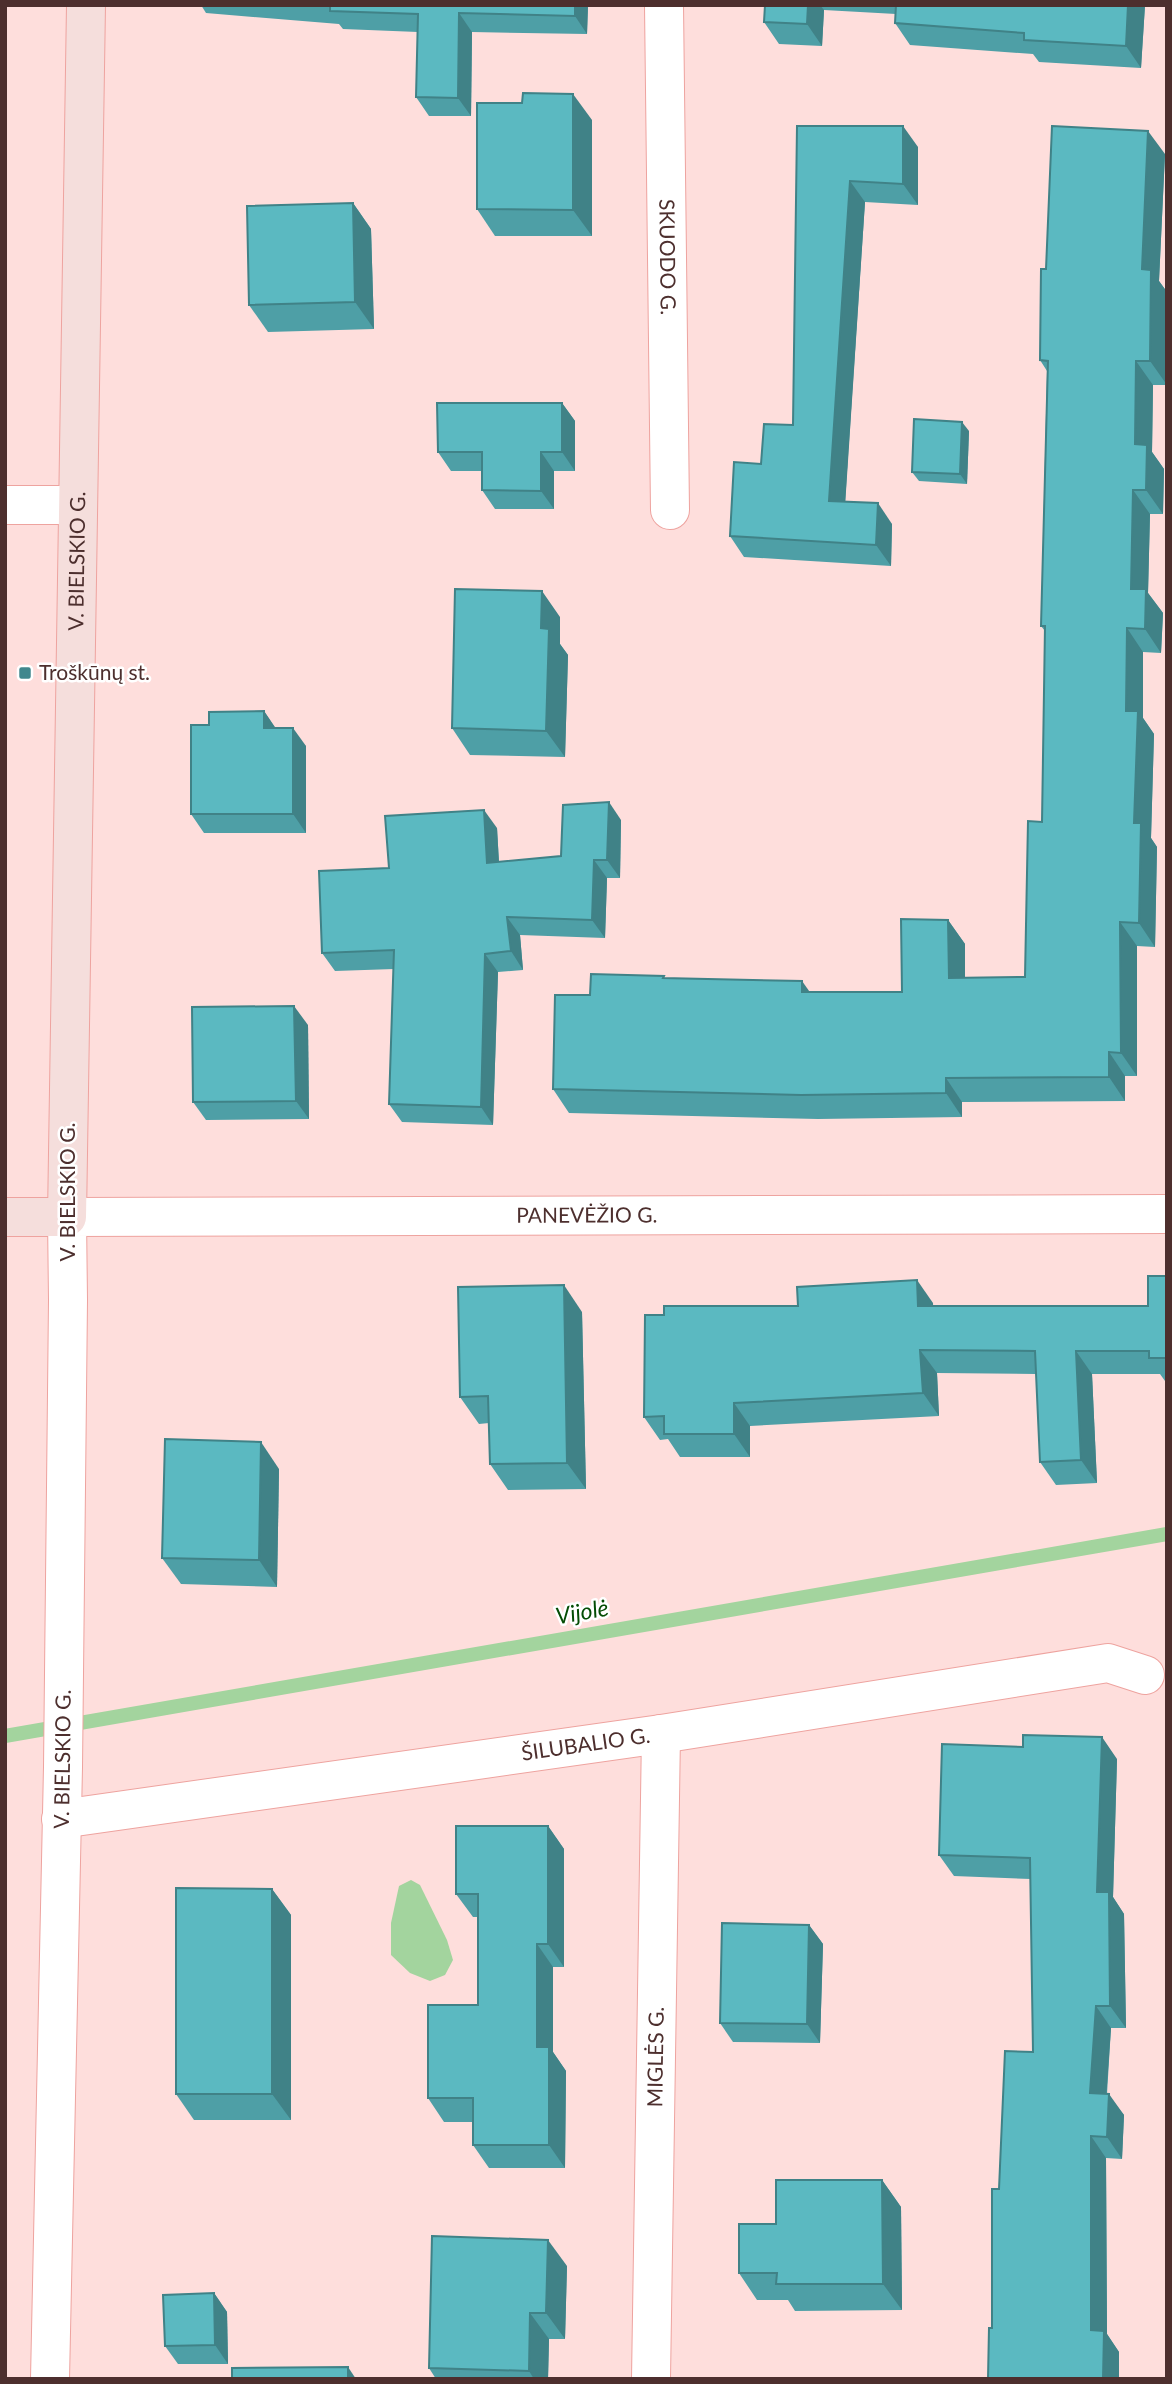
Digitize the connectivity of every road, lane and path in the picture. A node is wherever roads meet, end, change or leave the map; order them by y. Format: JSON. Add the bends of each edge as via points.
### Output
{"nodes":[{"id":1,"x":86,"y":5,"type":"edge"},
{"id":2,"x":664,"y":5,"type":"edge"},
{"id":3,"x":5,"y":505,"type":"edge"},
{"id":4,"x":78,"y":505,"type":"junction"},
{"id":5,"x":670,"y":510,"type":"dead end"},
{"id":6,"x":1167,"y":1214,"type":"edge"},
{"id":7,"x":5,"y":1217,"type":"edge"},
{"id":8,"x":67,"y":1217,"type":"junction"},
{"id":9,"x":1145,"y":1675,"type":"dead end"},
{"id":10,"x":661,"y":1734,"type":"junction"},
{"id":11,"x":61,"y":1819,"type":"junction"},
{"id":12,"x":50,"y":2379,"type":"edge"},
{"id":13,"x":651,"y":2379,"type":"edge"}],
"edges":[{"from":1,"to":4,"type":"street","name":"V. BIELSKIO G."},
{"from":2,"to":5,"type":"street","name":"SKUODO G."},
{"from":3,"to":4,"type":"street"},
{"from":4,"to":8,"type":"street","name":"V. BIELSKIO G."},
{"from":6,"to":8,"type":"street","name":"PANEVĖŽIO G."},
{"from":7,"to":8,"type":"street","name":"PANEVĖŽIO G."},
{"from":8,"to":11,"type":"street","name":"V. BIELSKIO G."},
{"from":9,"to":10,"type":"street","name":"ŠILUBALIO G.","via":[[1108,1664]]},
{"from":10,"to":11,"type":"street","name":"ŠILUBALIO G."},
{"from":10,"to":13,"type":"street","name":"MIGLĖS G."},
{"from":11,"to":12,"type":"street","name":"V. BIELSKIO G."}]}
